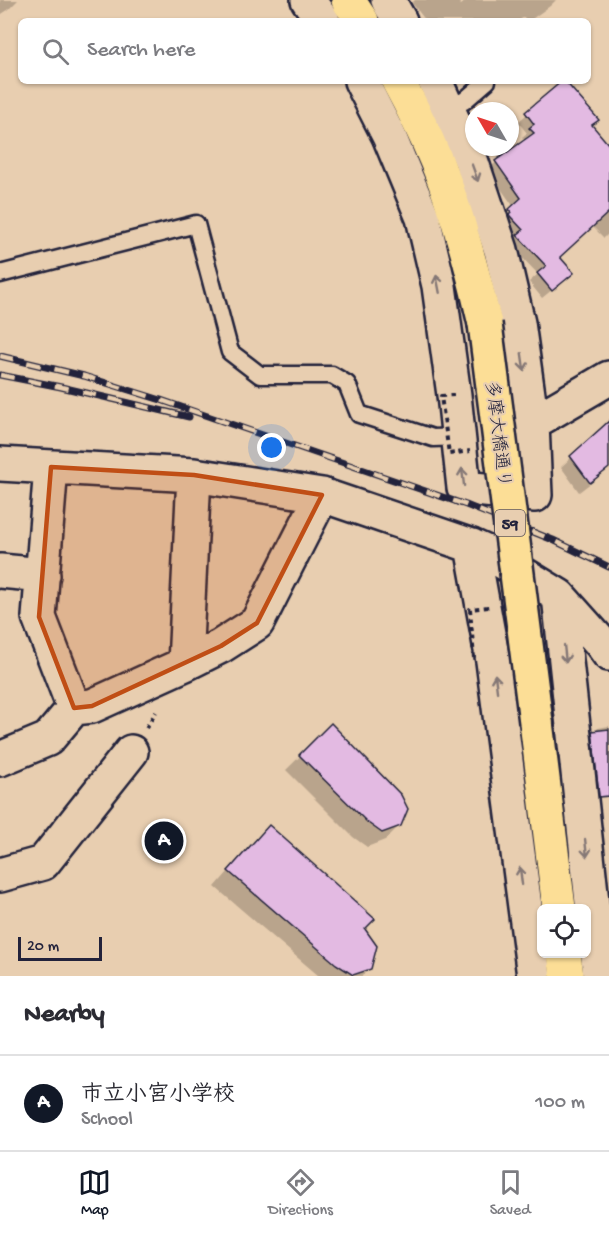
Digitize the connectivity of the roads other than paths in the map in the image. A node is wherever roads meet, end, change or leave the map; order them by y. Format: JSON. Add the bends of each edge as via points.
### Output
{"nodes":[{"id":1,"x":308,"y":0,"type":"edge"},
{"id":2,"x":348,"y":0,"type":"edge"},
{"id":3,"x":388,"y":0,"type":"edge"},
{"id":4,"x":321,"y":18,"type":"edge"},
{"id":5,"x":360,"y":18,"type":"edge"},
{"id":6,"x":398,"y":18,"type":"edge"},
{"id":7,"x":363,"y":84,"type":"edge"},
{"id":8,"x":400,"y":84,"type":"edge"},
{"id":9,"x":484,"y":84,"type":"edge"},
{"id":10,"x":442,"y":94,"type":"edge"},
{"id":11,"x":0,"y":274,"type":"edge"},
{"id":12,"x":609,"y":378,"type":"edge"},
{"id":13,"x":532,"y":423,"type":"junction"},
{"id":14,"x":465,"y":444,"type":"junction"},
{"id":15,"x":0,"y":464,"type":"edge"},
{"id":16,"x":51,"y":467,"type":"junction"},
{"id":17,"x":194,"y":475,"type":"junction"},
{"id":18,"x":322,"y":495,"type":"junction"},
{"id":19,"x":472,"y":546,"type":"junction"},
{"id":20,"x":0,"y":572,"type":"edge"},
{"id":21,"x":43,"y":574,"type":"junction"},
{"id":22,"x":559,"y":596,"type":"junction"},
{"id":23,"x":609,"y":654,"type":"edge"},
{"id":24,"x":185,"y":664,"type":"junction"},
{"id":25,"x":74,"y":708,"type":"junction"},
{"id":26,"x":131,"y":752,"type":"dead end"},
{"id":27,"x":0,"y":759,"type":"edge"},
{"id":28,"x":0,"y":875,"type":"edge"},
{"id":29,"x":558,"y":904,"type":"edge"},
{"id":30,"x":565,"y":958,"type":"edge"},
{"id":31,"x":534,"y":976,"type":"edge"},
{"id":32,"x":567,"y":976,"type":"edge"},
{"id":33,"x":600,"y":976,"type":"edge"}],
"edges":[{"from":1,"to":4,"type":"street"},
{"from":2,"to":5,"type":"main road"},
{"from":3,"to":6,"type":"street"},
{"from":14,"to":7,"type":"street","one_way":true,"via":[[439,286],[423,218]]},
{"from":8,"to":29,"type":"main road","name":"多摩大橋通り","number":"59","bridge":true,"via":[[452,203],[485,324]]},
{"from":9,"to":10,"type":"lane","via":[[464,101]]},
{"from":10,"to":13,"type":"street","one_way":true,"via":[[471,160],[501,250],[518,322]]},
{"from":11,"to":14,"type":"lane","via":[[196,224],[230,352],[260,375],[332,375],[347,384],[359,414]]},
{"from":12,"to":13,"type":"street"},
{"from":13,"to":14,"type":"street","one_way":true,"via":[[535,495],[464,488]]},
{"from":15,"to":16,"type":"street"},
{"from":16,"to":17,"type":"street"},
{"from":16,"to":21,"type":"street"},
{"from":17,"to":18,"type":"street"},
{"from":17,"to":24,"type":"street"},
{"from":18,"to":19,"type":"street"},
{"from":18,"to":24,"type":"street","via":[[257,623]]},
{"from":19,"to":22,"type":"street"},
{"from":31,"to":19,"type":"street","one_way":true,"via":[[493,661]]},
{"from":20,"to":21,"type":"street"},
{"from":21,"to":25,"type":"street","via":[[39,617]]},
{"from":22,"to":23,"type":"street"},
{"from":22,"to":33,"type":"street","one_way":true},
{"from":24,"to":25,"type":"street","via":[[92,706]]},
{"from":25,"to":27,"type":"street","via":[[48,740]]},
{"from":26,"to":28,"type":"street","via":[[43,863]]},
{"from":30,"to":32,"type":"main road"}]}
